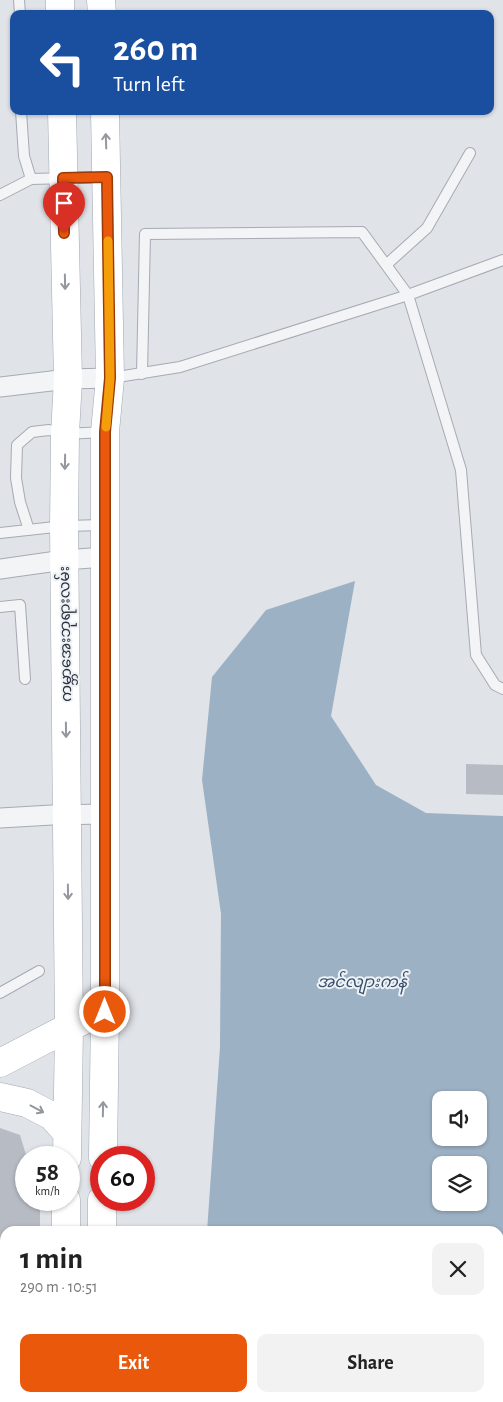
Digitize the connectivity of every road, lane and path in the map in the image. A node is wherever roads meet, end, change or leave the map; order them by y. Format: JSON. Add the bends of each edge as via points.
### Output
{"nodes":[{"id":1,"x":21,"y":115,"type":"edge"},
{"id":2,"x":62,"y":115,"type":"edge"},
{"id":3,"x":105,"y":115,"type":"edge"},
{"id":4,"x":470,"y":153,"type":"dead end"},
{"id":5,"x":107,"y":177,"type":"junction"},
{"id":6,"x":63,"y":178,"type":"junction"},
{"id":7,"x":31,"y":179,"type":"junction"},
{"id":8,"x":0,"y":195,"type":"edge"},
{"id":9,"x":503,"y":260,"type":"edge"},
{"id":10,"x":386,"y":265,"type":"junction"},
{"id":11,"x":408,"y":295,"type":"junction"},
{"id":12,"x":142,"y":374,"type":"junction"},
{"id":13,"x":110,"y":378,"type":"junction"},
{"id":14,"x":68,"y":379,"type":"junction"},
{"id":15,"x":0,"y":387,"type":"edge"},
{"id":16,"x":105,"y":432,"type":"junction"},
{"id":17,"x":65,"y":434,"type":"junction"},
{"id":18,"x":105,"y":525,"type":"junction"},
{"id":19,"x":64,"y":526,"type":"junction"},
{"id":20,"x":29,"y":530,"type":"junction"},
{"id":21,"x":0,"y":533,"type":"edge"},
{"id":22,"x":105,"y":557,"type":"junction"},
{"id":23,"x":64,"y":560,"type":"junction"},
{"id":24,"x":0,"y":569,"type":"edge"},
{"id":25,"x":0,"y":607,"type":"edge"},
{"id":26,"x":25,"y":679,"type":"dead end"},
{"id":27,"x":503,"y":688,"type":"edge"},
{"id":28,"x":67,"y":814,"type":"junction"},
{"id":29,"x":104,"y":814,"type":"junction"},
{"id":30,"x":0,"y":818,"type":"edge"},
{"id":31,"x":40,"y":971,"type":"dead end"},
{"id":32,"x":0,"y":993,"type":"edge"},
{"id":33,"x":105,"y":1012,"type":"junction"},
{"id":34,"x":69,"y":1026,"type":"junction"},
{"id":35,"x":0,"y":1061,"type":"edge"},
{"id":36,"x":0,"y":1097,"type":"edge"},
{"id":37,"x":67,"y":1145,"type":"edge"},
{"id":38,"x":103,"y":1146,"type":"edge"},
{"id":39,"x":66,"y":1211,"type":"edge"},
{"id":40,"x":102,"y":1211,"type":"edge"},
{"id":41,"x":66,"y":1226,"type":"edge"},
{"id":42,"x":102,"y":1226,"type":"edge"}],
"edges":[{"from":1,"to":7,"type":"lane","via":[[24,156]]},
{"from":2,"to":6,"type":"main road","name":"ကမ္ဘာအေးဘုရားလမ်း"},
{"from":5,"to":3,"type":"main road","one_way":true},
{"from":4,"to":10,"type":"lane","via":[[427,228]]},
{"from":5,"to":6,"type":"lane"},
{"from":5,"to":13,"type":"main road"},
{"from":6,"to":7,"type":"lane"},
{"from":6,"to":14,"type":"main road","name":"ကမ္ဘာအေးဘုရားလမ်း","one_way":true},
{"from":7,"to":8,"type":"lane"},
{"from":9,"to":11,"type":"lane"},
{"from":10,"to":11,"type":"lane"},
{"from":10,"to":12,"type":"lane","via":[[362,232],[144,234]]},
{"from":11,"to":12,"type":"lane","via":[[180,367]]},
{"from":11,"to":27,"type":"lane","via":[[461,470],[476,655],[495,685]]},
{"from":12,"to":13,"type":"lane"},
{"from":13,"to":14,"type":"street"},
{"from":13,"to":16,"type":"main road"},
{"from":14,"to":15,"type":"street"},
{"from":14,"to":17,"type":"main road","name":"ကမ္ဘာအေးဘုရားလမ်း"},
{"from":16,"to":17,"type":"lane"},
{"from":16,"to":18,"type":"main road"},
{"from":17,"to":19,"type":"main road","name":"ကမ္ဘာအေးဘုရားလမ်း","one_way":true},
{"from":17,"to":20,"type":"lane","via":[[49,430],[32,432],[17,445],[16,478]]},
{"from":18,"to":19,"type":"lane"},
{"from":18,"to":22,"type":"main road"},
{"from":19,"to":20,"type":"lane"},
{"from":19,"to":23,"type":"main road","name":"ကမ္ဘာအေးဘုရားလမ်း"},
{"from":20,"to":21,"type":"lane"},
{"from":22,"to":23,"type":"street"},
{"from":22,"to":29,"type":"main road"},
{"from":23,"to":24,"type":"street"},
{"from":23,"to":28,"type":"main road","name":"ကမ္ဘာအေးဘုရားလမ်း","one_way":true},
{"from":25,"to":26,"type":"lane","via":[[20,605]]},
{"from":28,"to":29,"type":"street"},
{"from":28,"to":30,"type":"street"},
{"from":28,"to":34,"type":"main road","name":"ကမ္ဘာအေးဘုရားလမ်း","one_way":true},
{"from":29,"to":33,"type":"main road"},
{"from":31,"to":32,"type":"lane"},
{"from":33,"to":34,"type":"main road"},
{"from":38,"to":33,"type":"main road","one_way":true},
{"from":34,"to":35,"type":"main road"},
{"from":34,"to":37,"type":"main road","name":"ကမ္ဘာအေးဘုရားလမ်း"},
{"from":36,"to":37,"type":"main road","one_way":true,"via":[[28,1104],[52,1116]]},
{"from":39,"to":41,"type":"main road"},
{"from":40,"to":42,"type":"main road"}]}
